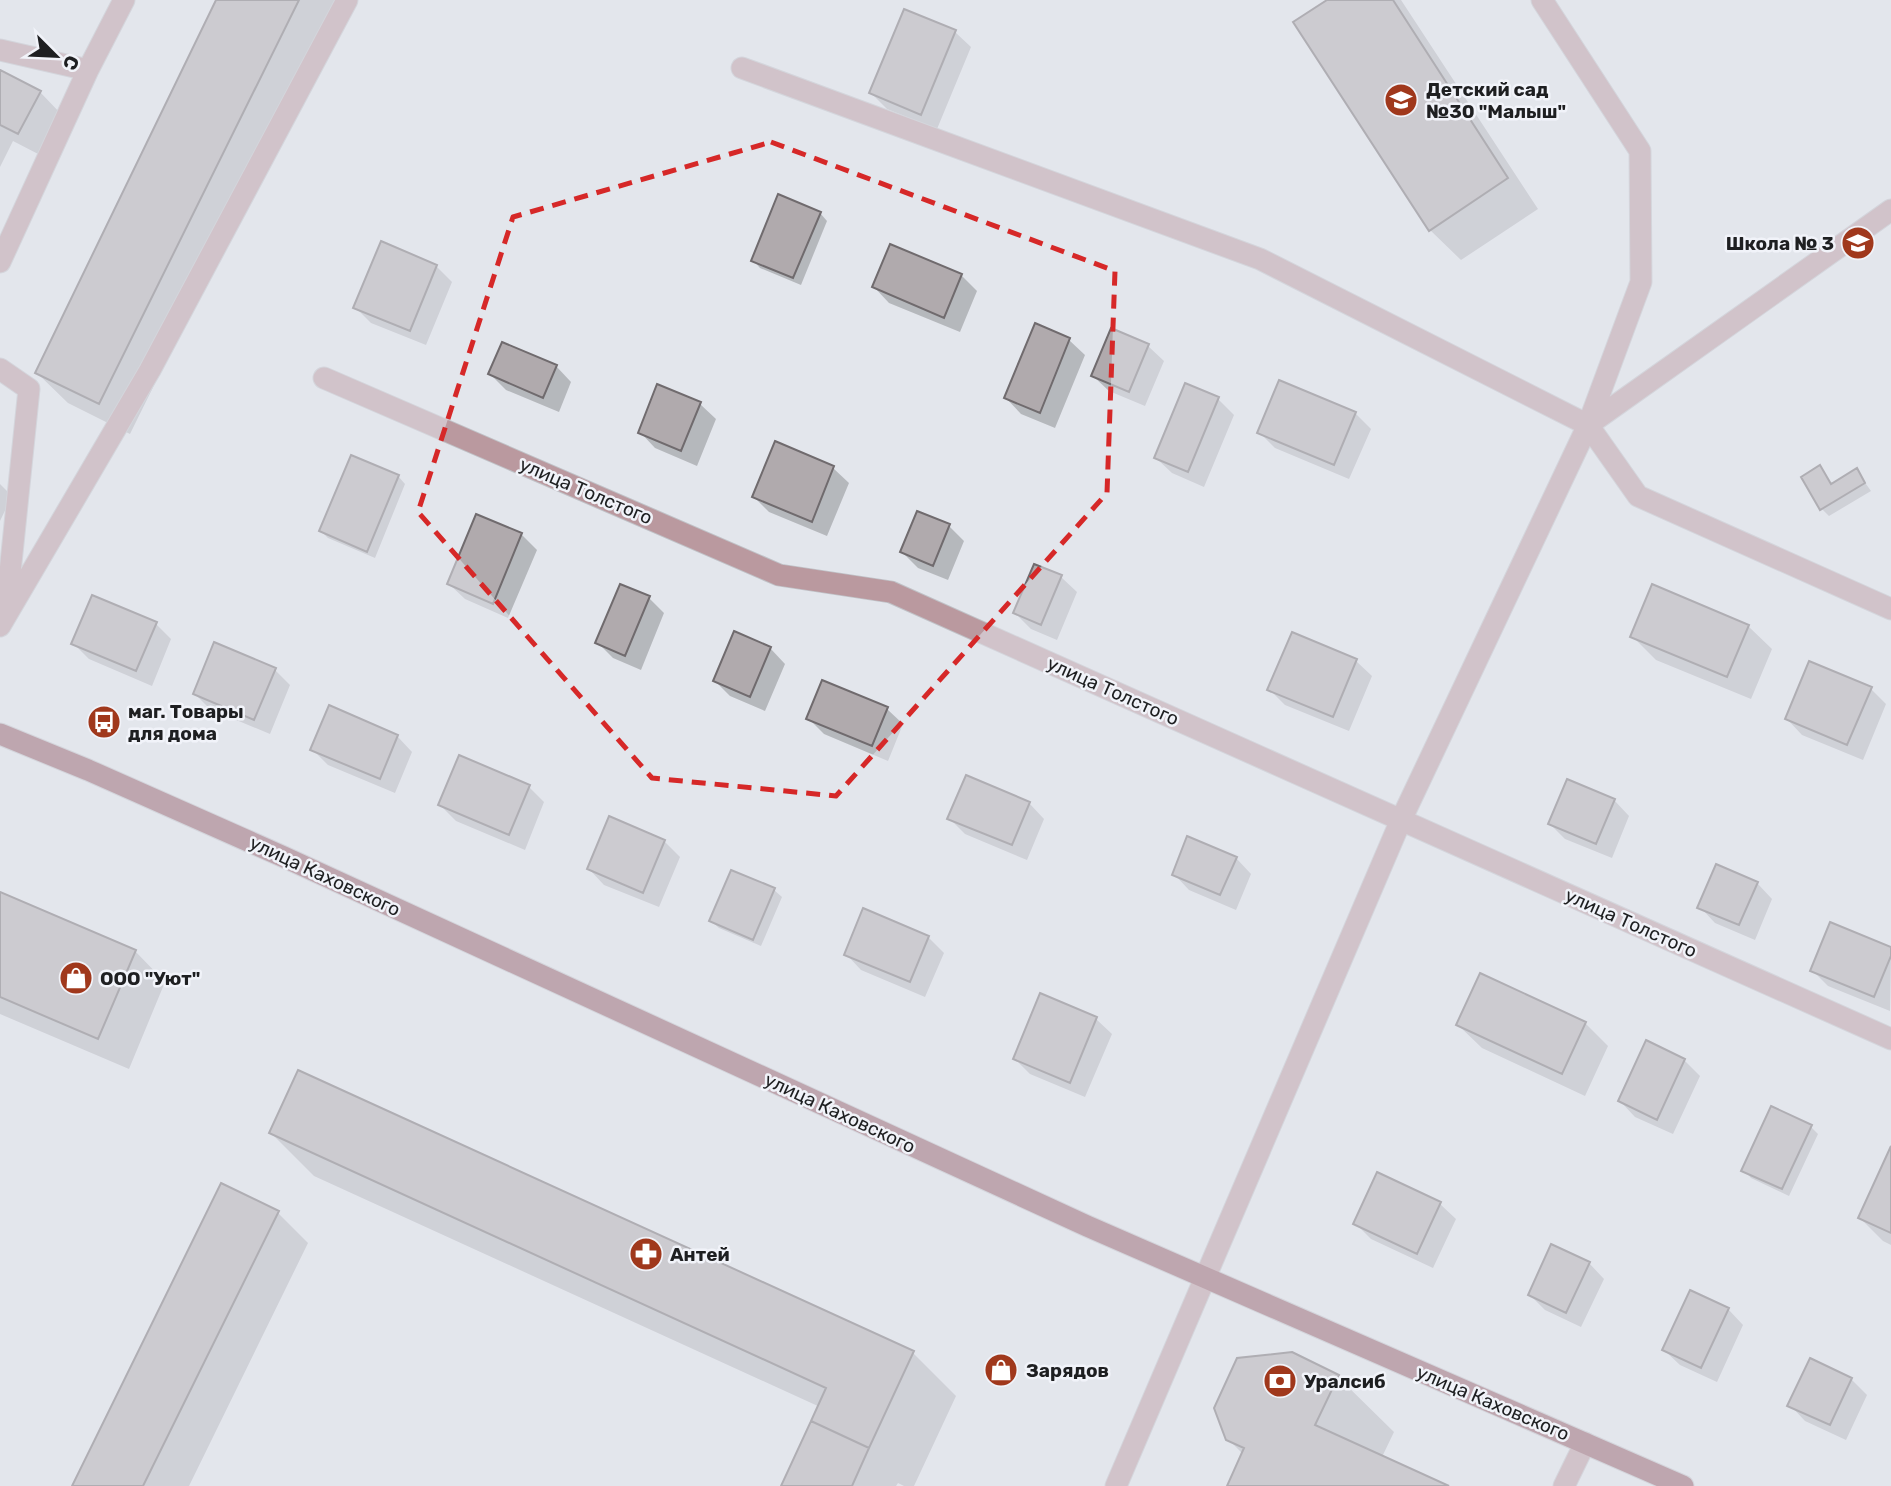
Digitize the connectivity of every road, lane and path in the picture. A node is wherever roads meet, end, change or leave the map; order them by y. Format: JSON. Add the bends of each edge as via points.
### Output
{"nodes":[{"id":1,"x":124,"y":0,"type":"edge"},
{"id":2,"x":347,"y":0,"type":"edge"},
{"id":3,"x":1542,"y":0,"type":"edge"},
{"id":4,"x":0,"y":50,"type":"edge"},
{"id":5,"x":742,"y":68,"type":"dead end"},
{"id":6,"x":89,"y":70,"type":"junction"},
{"id":7,"x":1891,"y":210,"type":"edge"},
{"id":8,"x":0,"y":262,"type":"edge"},
{"id":9,"x":0,"y":369,"type":"edge"},
{"id":10,"x":324,"y":378,"type":"dead end"},
{"id":11,"x":1588,"y":425,"type":"junction"},
{"id":12,"x":1891,"y":609,"type":"edge"},
{"id":13,"x":2,"y":623,"type":"edge"},
{"id":14,"x":0,"y":734,"type":"edge"},
{"id":15,"x":1401,"y":820,"type":"junction"},
{"id":16,"x":1891,"y":1039,"type":"edge"},
{"id":17,"x":1207,"y":1279,"type":"junction"},
{"id":18,"x":1585,"y":1443,"type":"junction"},
{"id":19,"x":1116,"y":1486,"type":"edge"},
{"id":20,"x":1564,"y":1486,"type":"edge"},
{"id":21,"x":1683,"y":1486,"type":"edge"}],
"edges":[{"from":1,"to":6,"type":"street"},
{"from":2,"to":13,"type":"street","via":[[150,370]]},
{"from":3,"to":11,"type":"street","via":[[1640,151],[1641,282]]},
{"from":4,"to":6,"type":"street"},
{"from":5,"to":11,"type":"street","via":[[1260,259]]},
{"from":6,"to":8,"type":"street"},
{"from":7,"to":11,"type":"street"},
{"from":9,"to":13,"type":"street","via":[[29,389]]},
{"from":10,"to":15,"type":"street","name":"улица Толстого","via":[[779,575],[891,592]]},
{"from":11,"to":12,"type":"street","via":[[1638,496]]},
{"from":11,"to":15,"type":"street"},
{"from":14,"to":17,"type":"main road","name":"улица Каховского","via":[[272,852]]},
{"from":15,"to":16,"type":"street","name":"улица Толстого"},
{"from":15,"to":17,"type":"street"},
{"from":17,"to":18,"type":"main road","name":"улица Каховского"},
{"from":17,"to":19,"type":"street"},
{"from":18,"to":20,"type":"street"},
{"from":18,"to":21,"type":"main road","name":"улица Каховского"}]}
